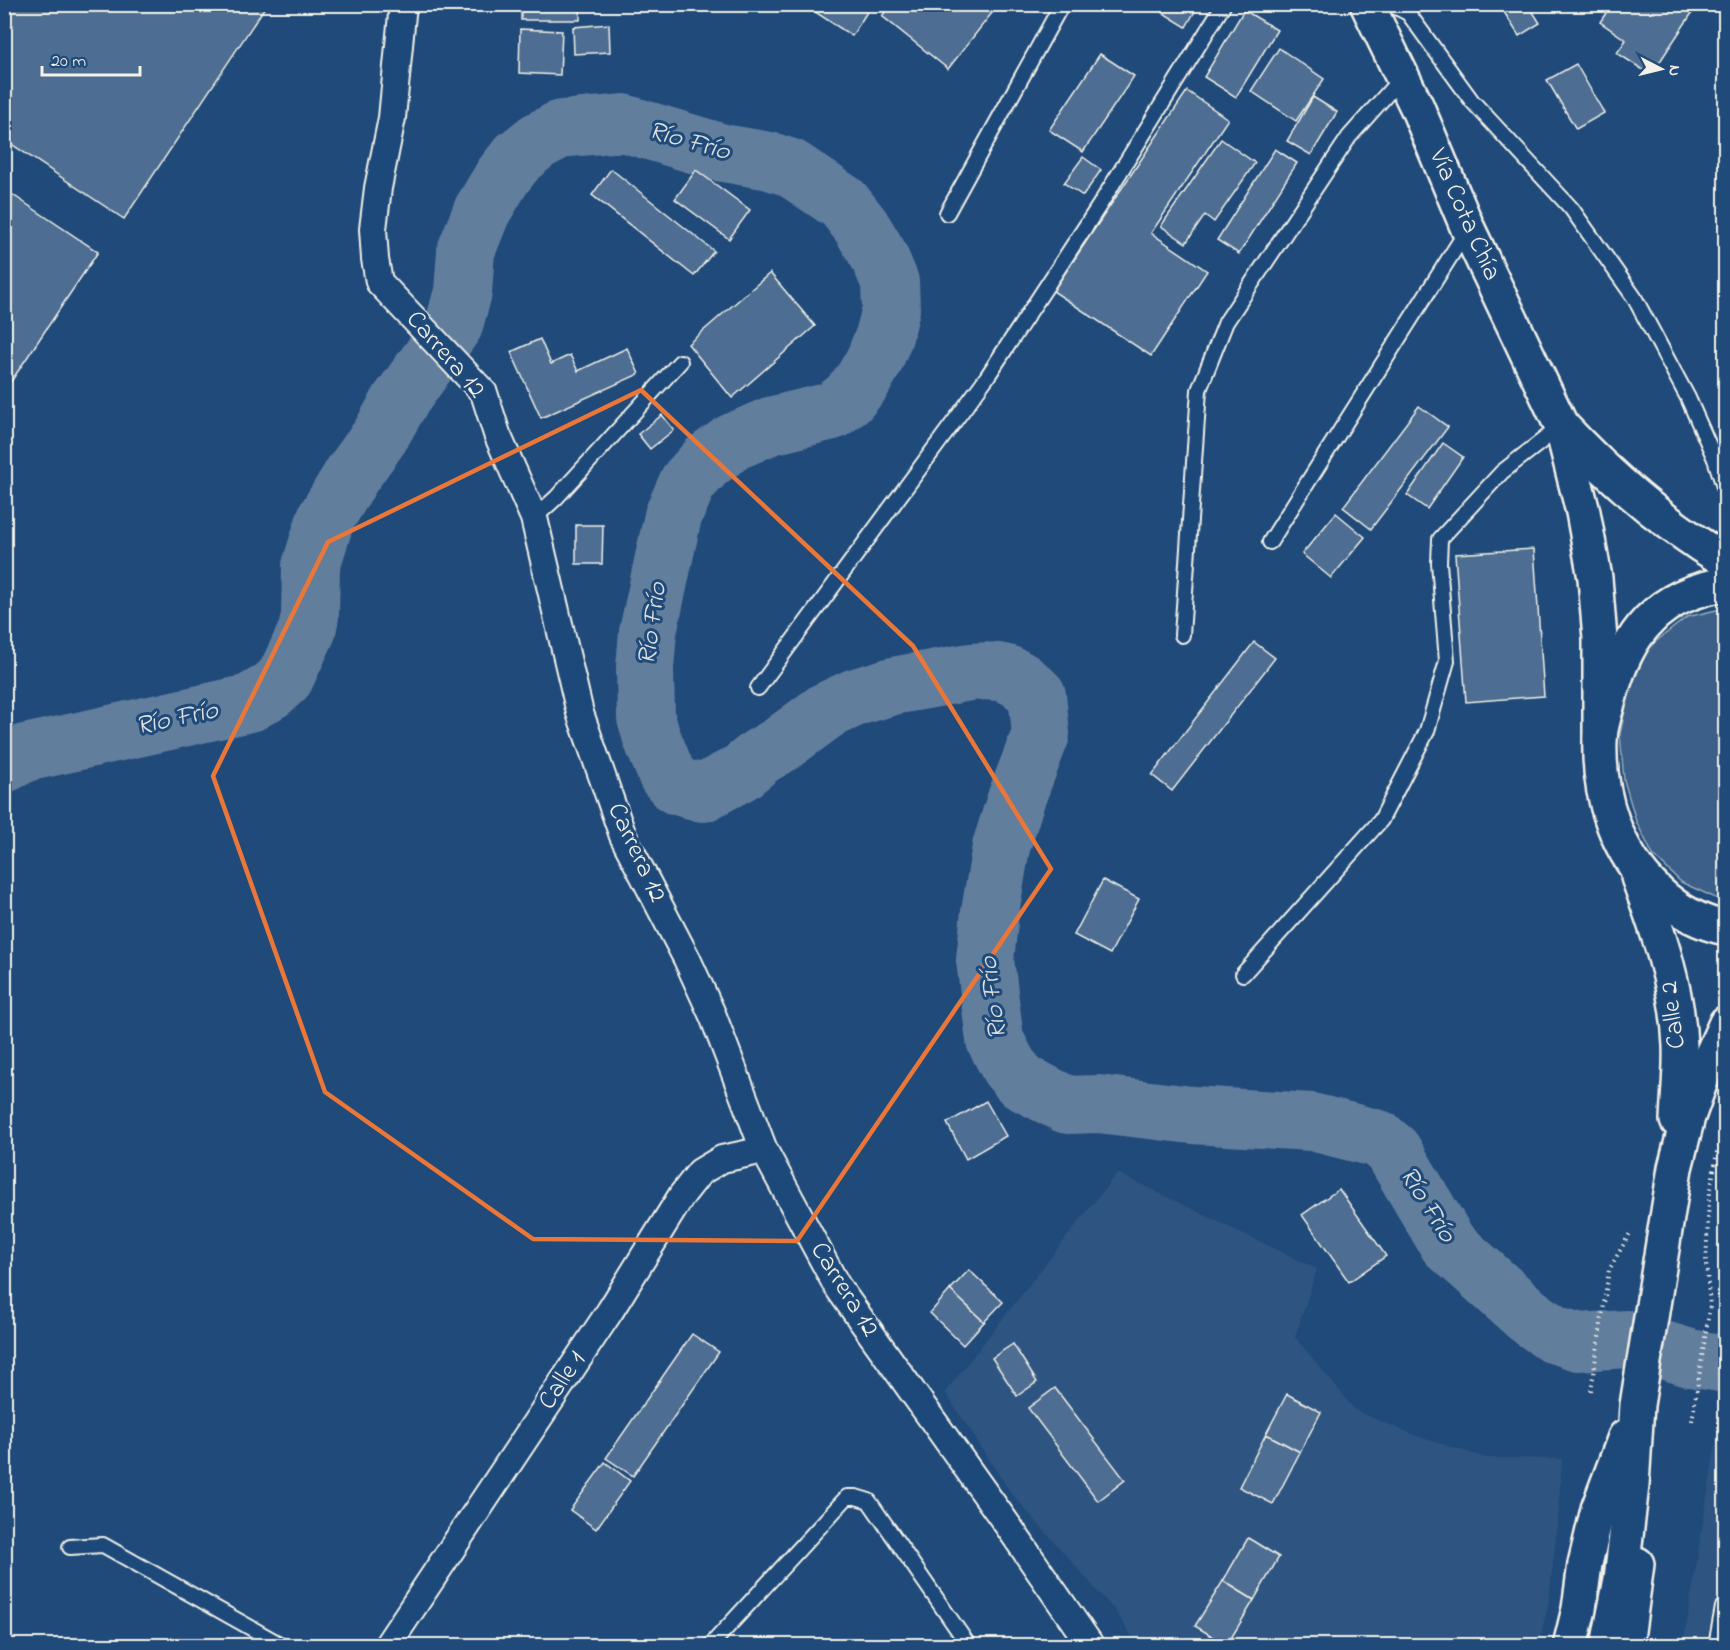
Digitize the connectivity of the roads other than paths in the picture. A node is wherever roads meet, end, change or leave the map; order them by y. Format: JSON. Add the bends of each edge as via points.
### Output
{"nodes":[{"id":1,"x":403,"y":4,"type":"edge"},
{"id":2,"x":1062,"y":4,"type":"edge"},
{"id":3,"x":1224,"y":4,"type":"edge"},
{"id":4,"x":1367,"y":4,"type":"edge"},
{"id":5,"x":1390,"y":4,"type":"edge"},
{"id":6,"x":1403,"y":76,"type":"junction"},
{"id":7,"x":947,"y":213,"type":"dead end"},
{"id":8,"x":1468,"y":229,"type":"junction"},
{"id":9,"x":680,"y":362,"type":"dead end"},
{"id":10,"x":1561,"y":425,"type":"junction"},
{"id":11,"x":1725,"y":493,"type":"edge"},
{"id":12,"x":534,"y":518,"type":"junction"},
{"id":13,"x":1270,"y":542,"type":"dead end"},
{"id":14,"x":1725,"y":561,"type":"edge"},
{"id":15,"x":1725,"y":584,"type":"edge"},
{"id":16,"x":1182,"y":634,"type":"dead end"},
{"id":17,"x":758,"y":688,"type":"dead end"},
{"id":18,"x":1600,"y":738,"type":"junction"},
{"id":19,"x":1634,"y":867,"type":"junction"},
{"id":20,"x":1725,"y":928,"type":"edge"},
{"id":21,"x":1244,"y":974,"type":"dead end"},
{"id":22,"x":1725,"y":1023,"type":"edge"},
{"id":23,"x":764,"y":1150,"type":"junction"},
{"id":24,"x":1675,"y":1168,"type":"junction"},
{"id":25,"x":1637,"y":1405,"type":"junction"},
{"id":26,"x":1632,"y":1485,"type":"junction"},
{"id":27,"x":70,"y":1546,"type":"dead end"},
{"id":28,"x":1723,"y":1607,"type":"dead end"},
{"id":29,"x":283,"y":1646,"type":"edge"},
{"id":30,"x":387,"y":1646,"type":"edge"},
{"id":31,"x":710,"y":1646,"type":"edge"},
{"id":32,"x":969,"y":1646,"type":"edge"},
{"id":33,"x":1091,"y":1646,"type":"edge"},
{"id":34,"x":1572,"y":1646,"type":"edge"},
{"id":35,"x":1608,"y":1646,"type":"edge"},
{"id":36,"x":1626,"y":1646,"type":"edge"},
{"id":37,"x":1716,"y":1646,"type":"edge"}],
"edges":[{"from":1,"to":12,"type":"street","name":"Carrera 12","via":[[392,118],[373,229],[379,282],[484,393],[497,434]]},
{"from":2,"to":7,"type":"lane"},
{"from":3,"to":17,"type":"lane","via":[[987,377]]},
{"from":4,"to":6,"type":"main road","name":"Vía Cota Chía"},
{"from":5,"to":11,"type":"lane","via":[[1408,13],[1472,101],[1571,208],[1634,297],[1688,398],[1715,459]]},
{"from":6,"to":8,"type":"main road","name":"Vía Cota Chía"},
{"from":6,"to":16,"type":"lane","via":[[1349,136],[1226,322],[1199,390]]},
{"from":8,"to":10,"type":"main road","name":"Vía Cota Chía"},
{"from":8,"to":13,"type":"lane"},
{"from":9,"to":12,"type":"lane"},
{"from":10,"to":14,"type":"main road","name":"Vía Cota Chía","via":[[1650,510]]},
{"from":10,"to":18,"type":"main road","name":"Vía Cota Chía","via":[[1595,578],[1600,639]]},
{"from":10,"to":21,"type":"lane","via":[[1502,472],[1440,539],[1447,661],[1427,731],[1381,820]]},
{"from":12,"to":23,"type":"street","name":"Carrera 12","via":[[580,713],[623,836],[713,1016]]},
{"from":15,"to":18,"type":"main road","via":[[1679,597],[1638,632],[1614,679]]},
{"from":18,"to":19,"type":"main road","via":[[1606,800],[1617,836]]},
{"from":19,"to":20,"type":"main road","via":[[1680,911]]},
{"from":19,"to":24,"type":"main road","name":"Calle 2","via":[[1663,946],[1674,993],[1680,1046]]},
{"from":22,"to":24,"type":"main road","name":"Calle 2","via":[[1688,1117]]},
{"from":23,"to":30,"type":"street","name":"Calle 1","via":[[722,1159],[700,1172],[682,1195],[610,1311]]},
{"from":23,"to":33,"type":"street","name":"Carrera 12","via":[[837,1286]]},
{"from":24,"to":25,"type":"main road","name":"Calle 2"},
{"from":25,"to":26,"type":"main road"},
{"from":25,"to":34,"type":"main road","via":[[1599,1509],[1585,1564]]},
{"from":26,"to":35,"type":"main road"},
{"from":26,"to":36,"type":"main road","via":[[1637,1573]]},
{"from":27,"to":29,"type":"lane","via":[[103,1545]]},
{"from":28,"to":37,"type":"lane"},
{"from":31,"to":32,"type":"lane","via":[[847,1497],[869,1501]]}]}
